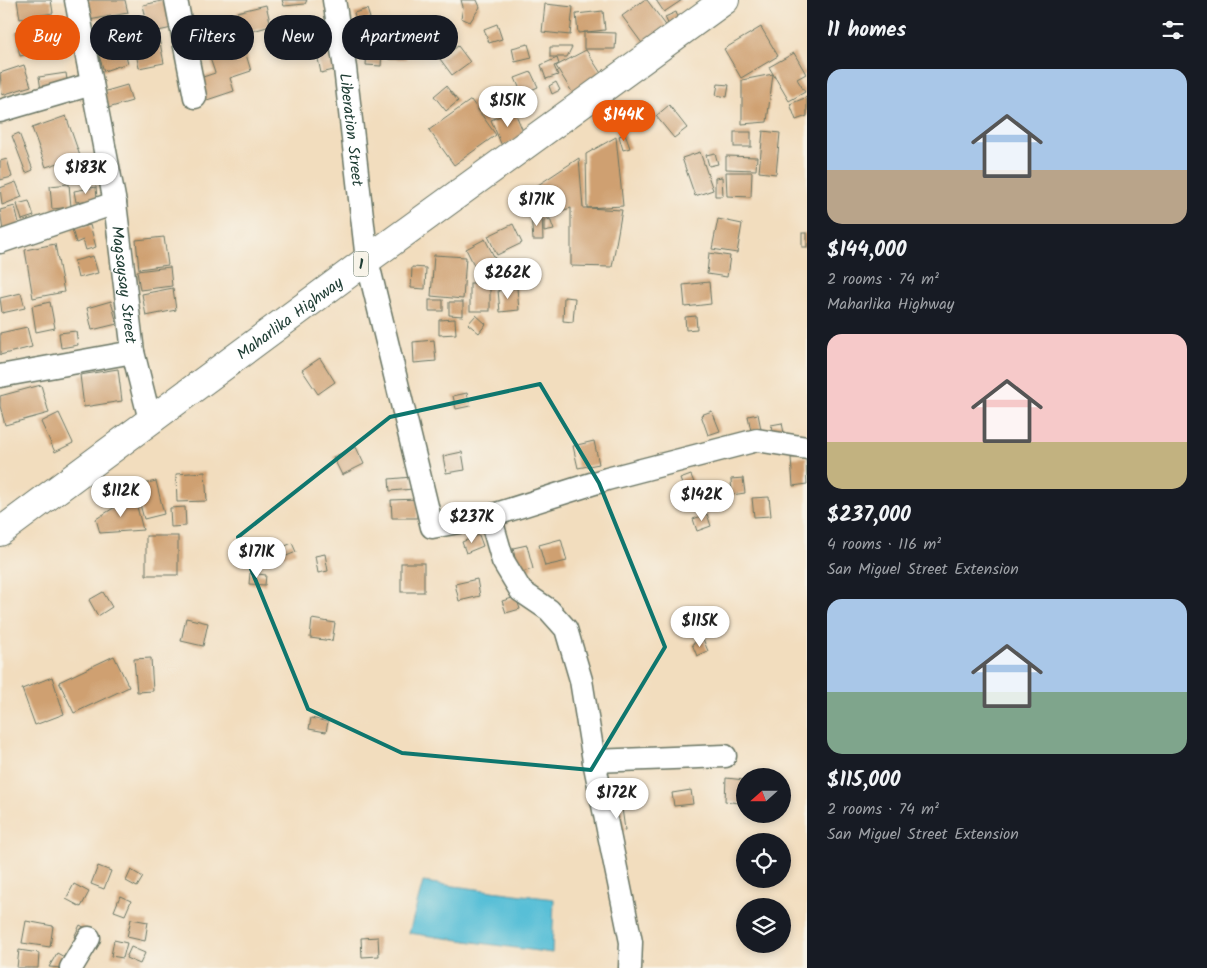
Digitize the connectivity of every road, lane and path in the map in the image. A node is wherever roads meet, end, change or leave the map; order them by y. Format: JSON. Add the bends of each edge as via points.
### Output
{"nodes":[{"id":1,"x":76,"y":0,"type":"edge"},
{"id":2,"x":176,"y":0,"type":"edge"},
{"id":3,"x":334,"y":0,"type":"edge"},
{"id":4,"x":725,"y":0,"type":"edge"},
{"id":5,"x":92,"y":84,"type":"junction"},
{"id":6,"x":194,"y":97,"type":"dead end"},
{"id":7,"x":0,"y":111,"type":"edge"},
{"id":8,"x":115,"y":203,"type":"junction"},
{"id":9,"x":0,"y":242,"type":"edge"},
{"id":10,"x":367,"y":260,"type":"junction"},
{"id":11,"x":133,"y":352,"type":"junction"},
{"id":12,"x":0,"y":376,"type":"edge"},
{"id":13,"x":150,"y":420,"type":"junction"},
{"id":14,"x":807,"y":448,"type":"edge"},
{"id":15,"x":490,"y":516,"type":"junction"},
{"id":16,"x":1,"y":524,"type":"edge"},
{"id":17,"x":725,"y":756,"type":"dead end"},
{"id":18,"x":594,"y":761,"type":"junction"},
{"id":19,"x":89,"y":938,"type":"dead end"},
{"id":20,"x":71,"y":968,"type":"edge"},
{"id":21,"x":630,"y":968,"type":"edge"}],
"edges":[{"from":1,"to":5,"type":"street","name":"Magsaysay Street"},
{"from":2,"to":6,"type":"street"},
{"from":3,"to":10,"type":"street","name":"Liberation Street"},
{"from":4,"to":10,"type":"highway","name":"Maharlika Highway","number":"1"},
{"from":5,"to":7,"type":"street"},
{"from":5,"to":8,"type":"street","name":"Magsaysay Street"},
{"from":8,"to":9,"type":"street"},
{"from":8,"to":11,"type":"street","name":"Magsaysay Street"},
{"from":10,"to":13,"type":"highway","name":"Maharlika Highway","number":"1"},
{"from":10,"to":15,"type":"street","name":"Liberation Street","via":[[432,527]]},
{"from":11,"to":12,"type":"street"},
{"from":11,"to":13,"type":"street","name":"Magsaysay Street"},
{"from":13,"to":16,"type":"highway","name":"Maharlika Highway","number":"1"},
{"from":14,"to":15,"type":"street","via":[[757,440],[607,479]]},
{"from":15,"to":18,"type":"street","via":[[503,561],[522,591],[549,610],[566,629],[581,680]]},
{"from":17,"to":18,"type":"street"},
{"from":18,"to":21,"type":"street","via":[[631,942]]},
{"from":19,"to":20,"type":"street"}]}
